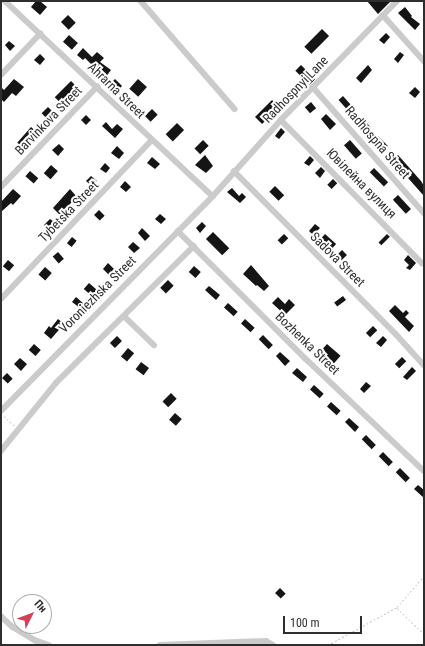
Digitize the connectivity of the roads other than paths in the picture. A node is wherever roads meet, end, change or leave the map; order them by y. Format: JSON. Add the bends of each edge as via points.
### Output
{"nodes":[{"id":1,"x":5,"y":1,"type":"edge"},
{"id":2,"x":141,"y":1,"type":"edge"},
{"id":3,"x":397,"y":1,"type":"edge"},
{"id":4,"x":383,"y":15,"type":"junction"},
{"id":5,"x":40,"y":34,"type":"junction"},
{"id":6,"x":424,"y":61,"type":"edge"},
{"id":7,"x":1,"y":75,"type":"edge"},
{"id":8,"x":97,"y":87,"type":"junction"},
{"id":9,"x":313,"y":87,"type":"junction"},
{"id":10,"x":235,"y":109,"type":"dead end"},
{"id":11,"x":281,"y":120,"type":"junction"},
{"id":12,"x":152,"y":140,"type":"junction"},
{"id":13,"x":234,"y":171,"type":"junction"},
{"id":14,"x":1,"y":187,"type":"edge"},
{"id":15,"x":213,"y":196,"type":"junction"},
{"id":16,"x":424,"y":213,"type":"edge"},
{"id":17,"x":178,"y":230,"type":"junction"},
{"id":18,"x":194,"y":246,"type":"junction"},
{"id":19,"x":424,"y":263,"type":"edge"},
{"id":20,"x":1,"y":299,"type":"edge"},
{"id":21,"x":124,"y":316,"type":"junction"},
{"id":22,"x":154,"y":345,"type":"dead end"},
{"id":23,"x":424,"y":365,"type":"edge"},
{"id":24,"x":1,"y":412,"type":"edge"},
{"id":25,"x":1,"y":451,"type":"edge"},
{"id":26,"x":424,"y":471,"type":"edge"},
{"id":27,"x":1,"y":616,"type":"edge"},
{"id":28,"x":48,"y":645,"type":"edge"},
{"id":29,"x":160,"y":645,"type":"edge"},
{"id":30,"x":273,"y":645,"type":"edge"}],
"edges":[{"from":1,"to":5,"type":"street","name":"Ahrarna Street"},
{"from":2,"to":10,"type":"street"},
{"from":3,"to":4,"type":"street","name":"Radhospnyi Lane"},
{"from":4,"to":6,"type":"street"},
{"from":4,"to":9,"type":"street","name":"Radhospnyi Lane"},
{"from":5,"to":7,"type":"street"},
{"from":5,"to":8,"type":"street","name":"Ahrarna Street"},
{"from":8,"to":12,"type":"street","name":"Ahrarna Street"},
{"from":8,"to":14,"type":"street","name":"Barvinkova Street"},
{"from":9,"to":11,"type":"street","name":"Radhospnyi Lane"},
{"from":9,"to":16,"type":"street","name":"Radhospna Street"},
{"from":11,"to":13,"type":"street","name":"Radhospnyi Lane"},
{"from":11,"to":19,"type":"street","name":"Ювілейна вулиця"},
{"from":12,"to":15,"type":"street","name":"Ahrarna Street"},
{"from":12,"to":20,"type":"street","name":"Tybetska Street"},
{"from":13,"to":15,"type":"street","name":"Radhospnyi Lane"},
{"from":13,"to":23,"type":"street","name":"Sadova Street"},
{"from":15,"to":17,"type":"street","name":"Voroniezhska Street"},
{"from":17,"to":18,"type":"street","name":"Bozhenka Street"},
{"from":17,"to":24,"type":"street","name":"Voroniezhska Street"},
{"from":18,"to":21,"type":"street"},
{"from":18,"to":26,"type":"street","name":"Bozhenka Street","via":[[305,358]]},
{"from":21,"to":22,"type":"street"},
{"from":21,"to":25,"type":"street","via":[[56,383]]},
{"from":27,"to":28,"type":"street","via":[[13,627]]},
{"from":29,"to":30,"type":"street","via":[[266,641]]}]}
